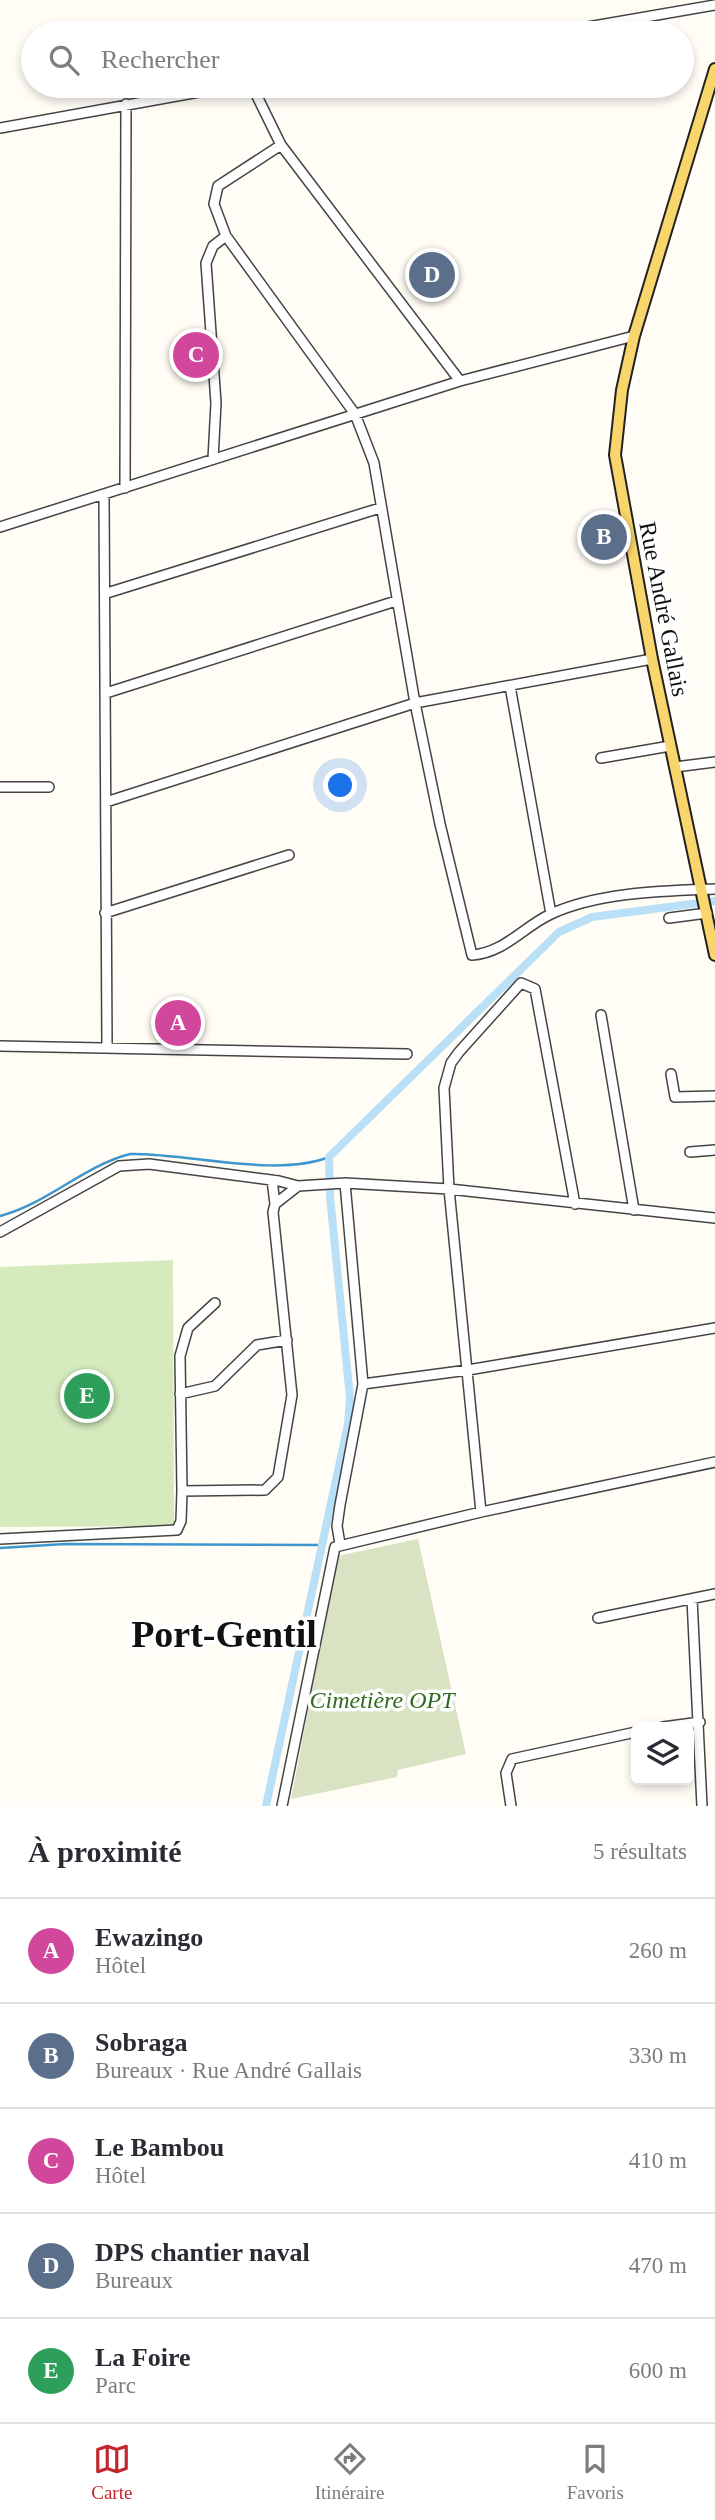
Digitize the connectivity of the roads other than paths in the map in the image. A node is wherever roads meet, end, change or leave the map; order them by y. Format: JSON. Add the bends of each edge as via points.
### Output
{"nodes":[{"id":1,"x":715,"y":5,"type":"edge"},
{"id":2,"x":623,"y":21,"type":"edge"},
{"id":3,"x":715,"y":69,"type":"edge"},
{"id":4,"x":161,"y":98,"type":"edge"},
{"id":5,"x":258,"y":98,"type":"edge"},
{"id":6,"x":126,"y":104,"type":"junction"},
{"id":7,"x":0,"y":128,"type":"edge"},
{"id":8,"x":281,"y":145,"type":"junction"},
{"id":9,"x":226,"y":236,"type":"junction"},
{"id":10,"x":634,"y":336,"type":"junction"},
{"id":11,"x":460,"y":381,"type":"junction"},
{"id":12,"x":355,"y":414,"type":"junction"},
{"id":13,"x":213,"y":459,"type":"junction"},
{"id":14,"x":125,"y":488,"type":"junction"},
{"id":15,"x":104,"y":496,"type":"junction"},
{"id":16,"x":380,"y":508,"type":"junction"},
{"id":17,"x":0,"y":527,"type":"edge"},
{"id":18,"x":107,"y":593,"type":"junction"},
{"id":19,"x":396,"y":601,"type":"junction"},
{"id":20,"x":652,"y":660,"type":"junction"},
{"id":21,"x":510,"y":686,"type":"junction"},
{"id":22,"x":106,"y":693,"type":"junction"},
{"id":23,"x":415,"y":703,"type":"junction"},
{"id":24,"x":670,"y":746,"type":"junction"},
{"id":25,"x":601,"y":758,"type":"dead end"},
{"id":26,"x":715,"y":762,"type":"edge"},
{"id":27,"x":675,"y":767,"type":"junction"},
{"id":28,"x":0,"y":787,"type":"edge"},
{"id":29,"x":49,"y":788,"type":"dead end"},
{"id":30,"x":106,"y":802,"type":"junction"},
{"id":31,"x":289,"y":855,"type":"dead end"},
{"id":32,"x":707,"y":890,"type":"edge"},
{"id":33,"x":707,"y":911,"type":"junction"},
{"id":34,"x":106,"y":913,"type":"junction"},
{"id":35,"x":551,"y":914,"type":"junction"},
{"id":36,"x":669,"y":918,"type":"dead end"},
{"id":37,"x":715,"y":955,"type":"edge"},
{"id":38,"x":601,"y":1015,"type":"dead end"},
{"id":39,"x":0,"y":1046,"type":"edge"},
{"id":40,"x":107,"y":1048,"type":"junction"},
{"id":41,"x":407,"y":1054,"type":"dead end"},
{"id":42,"x":671,"y":1074,"type":"dead end"},
{"id":43,"x":715,"y":1096,"type":"edge"},
{"id":44,"x":715,"y":1150,"type":"edge"},
{"id":45,"x":690,"y":1152,"type":"dead end"},
{"id":46,"x":272,"y":1180,"type":"junction"},
{"id":47,"x":342,"y":1183,"type":"junction"},
{"id":48,"x":298,"y":1186,"type":"junction"},
{"id":49,"x":449,"y":1189,"type":"junction"},
{"id":50,"x":275,"y":1203,"type":"junction"},
{"id":51,"x":575,"y":1204,"type":"junction"},
{"id":52,"x":634,"y":1210,"type":"junction"},
{"id":53,"x":715,"y":1218,"type":"edge"},
{"id":54,"x":0,"y":1232,"type":"edge"},
{"id":55,"x":215,"y":1303,"type":"dead end"},
{"id":56,"x":715,"y":1328,"type":"edge"},
{"id":57,"x":287,"y":1340,"type":"junction"},
{"id":58,"x":468,"y":1370,"type":"junction"},
{"id":59,"x":363,"y":1384,"type":"junction"},
{"id":60,"x":180,"y":1394,"type":"junction"},
{"id":61,"x":715,"y":1462,"type":"edge"},
{"id":62,"x":181,"y":1491,"type":"junction"},
{"id":63,"x":481,"y":1511,"type":"junction"},
{"id":64,"x":0,"y":1539,"type":"edge"},
{"id":65,"x":340,"y":1544,"type":"junction"},
{"id":66,"x":715,"y":1594,"type":"edge"},
{"id":67,"x":692,"y":1599,"type":"junction"},
{"id":68,"x":598,"y":1618,"type":"dead end"},
{"id":69,"x":700,"y":1722,"type":"junction"},
{"id":70,"x":694,"y":1723,"type":"edge"},
{"id":71,"x":631,"y":1733,"type":"edge"},
{"id":72,"x":282,"y":1806,"type":"edge"},
{"id":73,"x":511,"y":1806,"type":"edge"},
{"id":74,"x":702,"y":1806,"type":"edge"}],
"edges":[{"from":1,"to":2,"type":"street"},
{"from":3,"to":10,"type":"main road","name":"Rue André Gallais"},
{"from":4,"to":6,"type":"street"},
{"from":5,"to":8,"type":"street"},
{"from":6,"to":7,"type":"street"},
{"from":6,"to":14,"type":"street"},
{"from":8,"to":9,"type":"street","via":[[218,186],[214,204]]},
{"from":8,"to":11,"type":"street"},
{"from":9,"to":12,"type":"street"},
{"from":9,"to":13,"type":"street","via":[[213,246],[206,263],[216,403]]},
{"from":10,"to":11,"type":"street"},
{"from":10,"to":20,"type":"main road","name":"Rue André Gallais","via":[[615,455]]},
{"from":11,"to":12,"type":"street"},
{"from":12,"to":13,"type":"street"},
{"from":12,"to":16,"type":"street","via":[[374,463]]},
{"from":13,"to":14,"type":"street"},
{"from":14,"to":15,"type":"street"},
{"from":15,"to":17,"type":"street"},
{"from":15,"to":18,"type":"street"},
{"from":16,"to":18,"type":"street"},
{"from":16,"to":19,"type":"street"},
{"from":18,"to":22,"type":"street"},
{"from":19,"to":22,"type":"street"},
{"from":19,"to":23,"type":"street"},
{"from":20,"to":21,"type":"street"},
{"from":20,"to":24,"type":"main road","name":"Rue André Gallais"},
{"from":21,"to":23,"type":"street"},
{"from":21,"to":35,"type":"street"},
{"from":22,"to":30,"type":"street"},
{"from":23,"to":30,"type":"street"},
{"from":23,"to":35,"type":"street","via":[[472,955],[489,954]]},
{"from":24,"to":25,"type":"street"},
{"from":24,"to":27,"type":"main road","name":"Rue André Gallais"},
{"from":26,"to":27,"type":"street"},
{"from":27,"to":32,"type":"main road","name":"Rue André Gallais"},
{"from":28,"to":29,"type":"street"},
{"from":30,"to":34,"type":"street"},
{"from":31,"to":34,"type":"street"},
{"from":32,"to":33,"type":"main road","name":"Rue André Gallais"},
{"from":32,"to":35,"type":"street","via":[[625,897]]},
{"from":33,"to":36,"type":"street"},
{"from":33,"to":37,"type":"main road","name":"Rue André Gallais"},
{"from":34,"to":40,"type":"street"},
{"from":38,"to":52,"type":"street"},
{"from":39,"to":40,"type":"street"},
{"from":40,"to":41,"type":"street"},
{"from":42,"to":43,"type":"street","via":[[675,1097]]},
{"from":44,"to":45,"type":"street"},
{"from":46,"to":48,"type":"street"},
{"from":46,"to":50,"type":"street"},
{"from":46,"to":54,"type":"street","via":[[149,1164],[119,1166]]},
{"from":47,"to":48,"type":"street"},
{"from":47,"to":49,"type":"street"},
{"from":47,"to":59,"type":"street"},
{"from":48,"to":50,"type":"street"},
{"from":49,"to":51,"type":"street"},
{"from":49,"to":51,"type":"street","via":[[444,1088],[451,1063],[521,983],[535,989]]},
{"from":49,"to":58,"type":"street"},
{"from":50,"to":57,"type":"street"},
{"from":51,"to":52,"type":"street"},
{"from":52,"to":53,"type":"street"},
{"from":55,"to":60,"type":"street","via":[[192,1321],[185,1334]]},
{"from":56,"to":58,"type":"street"},
{"from":57,"to":60,"type":"street","via":[[257,1345],[215,1386]]},
{"from":57,"to":62,"type":"street","via":[[292,1395],[275,1482],[265,1490]]},
{"from":58,"to":59,"type":"street"},
{"from":58,"to":63,"type":"street"},
{"from":59,"to":65,"type":"street","via":[[340,1505]]},
{"from":60,"to":62,"type":"street"},
{"from":61,"to":63,"type":"street"},
{"from":62,"to":64,"type":"street","via":[[180,1526],[171,1533]]},
{"from":63,"to":65,"type":"street"},
{"from":65,"to":72,"type":"street","via":[[332,1553]]},
{"from":66,"to":67,"type":"street"},
{"from":67,"to":68,"type":"street"},
{"from":67,"to":69,"type":"street"},
{"from":69,"to":70,"type":"street"},
{"from":69,"to":74,"type":"street"},
{"from":71,"to":73,"type":"street","via":[[512,1759],[506,1773]]}]}
